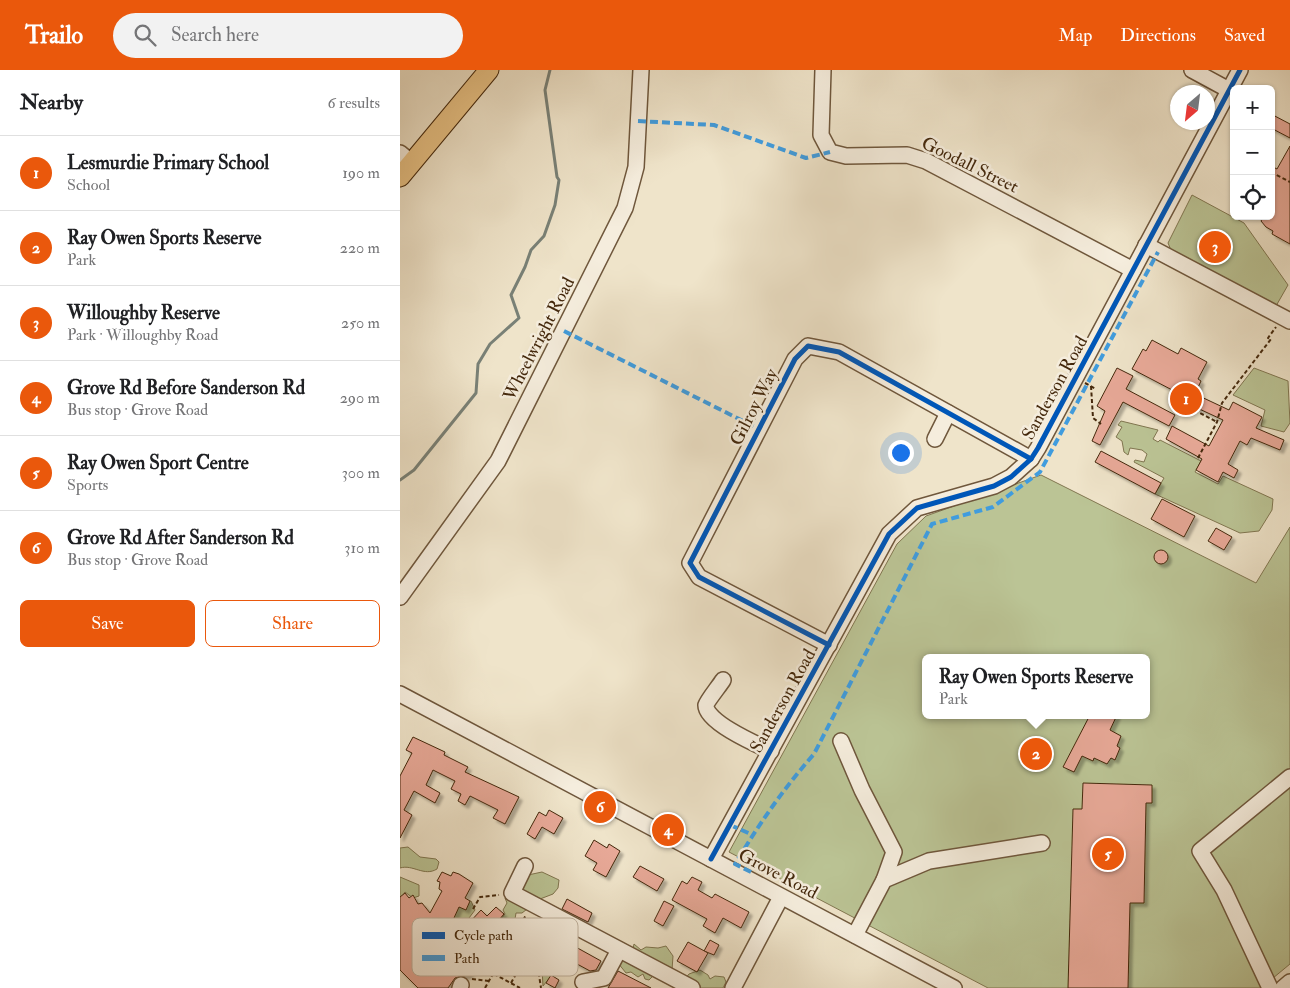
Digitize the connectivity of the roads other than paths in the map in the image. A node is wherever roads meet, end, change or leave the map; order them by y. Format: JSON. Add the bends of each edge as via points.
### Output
{"nodes":[{"id":1,"x":489,"y":70,"type":"edge"},
{"id":2,"x":641,"y":70,"type":"edge"},
{"id":3,"x":822,"y":70,"type":"edge"},
{"id":4,"x":1192,"y":70,"type":"edge"},
{"id":5,"x":1240,"y":70,"type":"edge"},
{"id":6,"x":1229,"y":90,"type":"junction"},
{"id":7,"x":404,"y":164,"type":"edge"},
{"id":8,"x":1146,"y":245,"type":"junction"},
{"id":9,"x":1133,"y":270,"type":"junction"},
{"id":10,"x":1286,"y":319,"type":"edge"},
{"id":11,"x":948,"y":413,"type":"junction"},
{"id":12,"x":935,"y":439,"type":"dead end"},
{"id":13,"x":1031,"y":459,"type":"junction"},
{"id":14,"x":400,"y":597,"type":"edge"},
{"id":15,"x":829,"y":645,"type":"junction"},
{"id":16,"x":723,"y":680,"type":"dead end"},
{"id":17,"x":400,"y":694,"type":"edge"},
{"id":18,"x":840,"y":741,"type":"dead end"},
{"id":19,"x":771,"y":751,"type":"junction"},
{"id":20,"x":1290,"y":777,"type":"edge"},
{"id":21,"x":1042,"y":843,"type":"dead end"},
{"id":22,"x":711,"y":859,"type":"junction"},
{"id":23,"x":525,"y":866,"type":"dead end"},
{"id":24,"x":884,"y":880,"type":"junction"},
{"id":25,"x":781,"y":896,"type":"junction"},
{"id":26,"x":559,"y":918,"type":"edge"},
{"id":27,"x":578,"y":928,"type":"edge"},
{"id":28,"x":855,"y":935,"type":"junction"},
{"id":29,"x":619,"y":950,"type":"junction"},
{"id":30,"x":583,"y":982,"type":"dead end"},
{"id":31,"x":1290,"y":982,"type":"edge"},
{"id":32,"x":692,"y":988,"type":"edge"},
{"id":33,"x":733,"y":988,"type":"edge"},
{"id":34,"x":954,"y":988,"type":"edge"},
{"id":35,"x":1270,"y":988,"type":"edge"},
{"id":36,"x":1282,"y":988,"type":"edge"}],
"edges":[{"from":1,"to":7,"type":"main road"},
{"from":2,"to":14,"type":"street","name":"Wheelwright Road","via":[[636,167],[626,208],[498,461]]},
{"from":3,"to":9,"type":"street","name":"Goodall Street","via":[[821,134],[830,152],[846,156],[907,155],[926,161]]},
{"from":4,"to":6,"type":"street"},
{"from":5,"to":6,"type":"street","name":"Sanderson Road"},
{"from":6,"to":8,"type":"street","name":"Sanderson Road"},
{"from":8,"to":9,"type":"street","name":"Sanderson Road"},
{"from":8,"to":10,"type":"street"},
{"from":9,"to":13,"type":"street","name":"Sanderson Road","via":[[1047,435]]},
{"from":11,"to":12,"type":"street"},
{"from":11,"to":13,"type":"street","name":"Gilroy Way"},
{"from":11,"to":15,"type":"street","name":"Gilroy Way","via":[[839,352],[808,346],[794,359],[690,563],[699,577]]},
{"from":13,"to":15,"type":"street","name":"Sanderson Road","via":[[1011,477],[994,486],[917,508],[889,534]]},
{"from":15,"to":19,"type":"street","name":"Sanderson Road"},
{"from":16,"to":19,"type":"street","via":[[707,703],[711,717]]},
{"from":17,"to":22,"type":"street","name":"Grove Road"},
{"from":18,"to":24,"type":"street","via":[[894,852]]},
{"from":19,"to":22,"type":"street","name":"Sanderson Road"},
{"from":20,"to":35,"type":"street","via":[[1200,851],[1224,890]]},
{"from":21,"to":24,"type":"street","via":[[929,861]]},
{"from":22,"to":25,"type":"street","name":"Grove Road"},
{"from":23,"to":26,"type":"street","via":[[512,893]]},
{"from":24,"to":28,"type":"street"},
{"from":25,"to":28,"type":"street","name":"Grove Road"},
{"from":25,"to":33,"type":"street"},
{"from":27,"to":29,"type":"street"},
{"from":28,"to":34,"type":"street","name":"Grove Road"},
{"from":29,"to":30,"type":"street","via":[[604,978]]},
{"from":29,"to":32,"type":"street"},
{"from":31,"to":36,"type":"street"}]}
